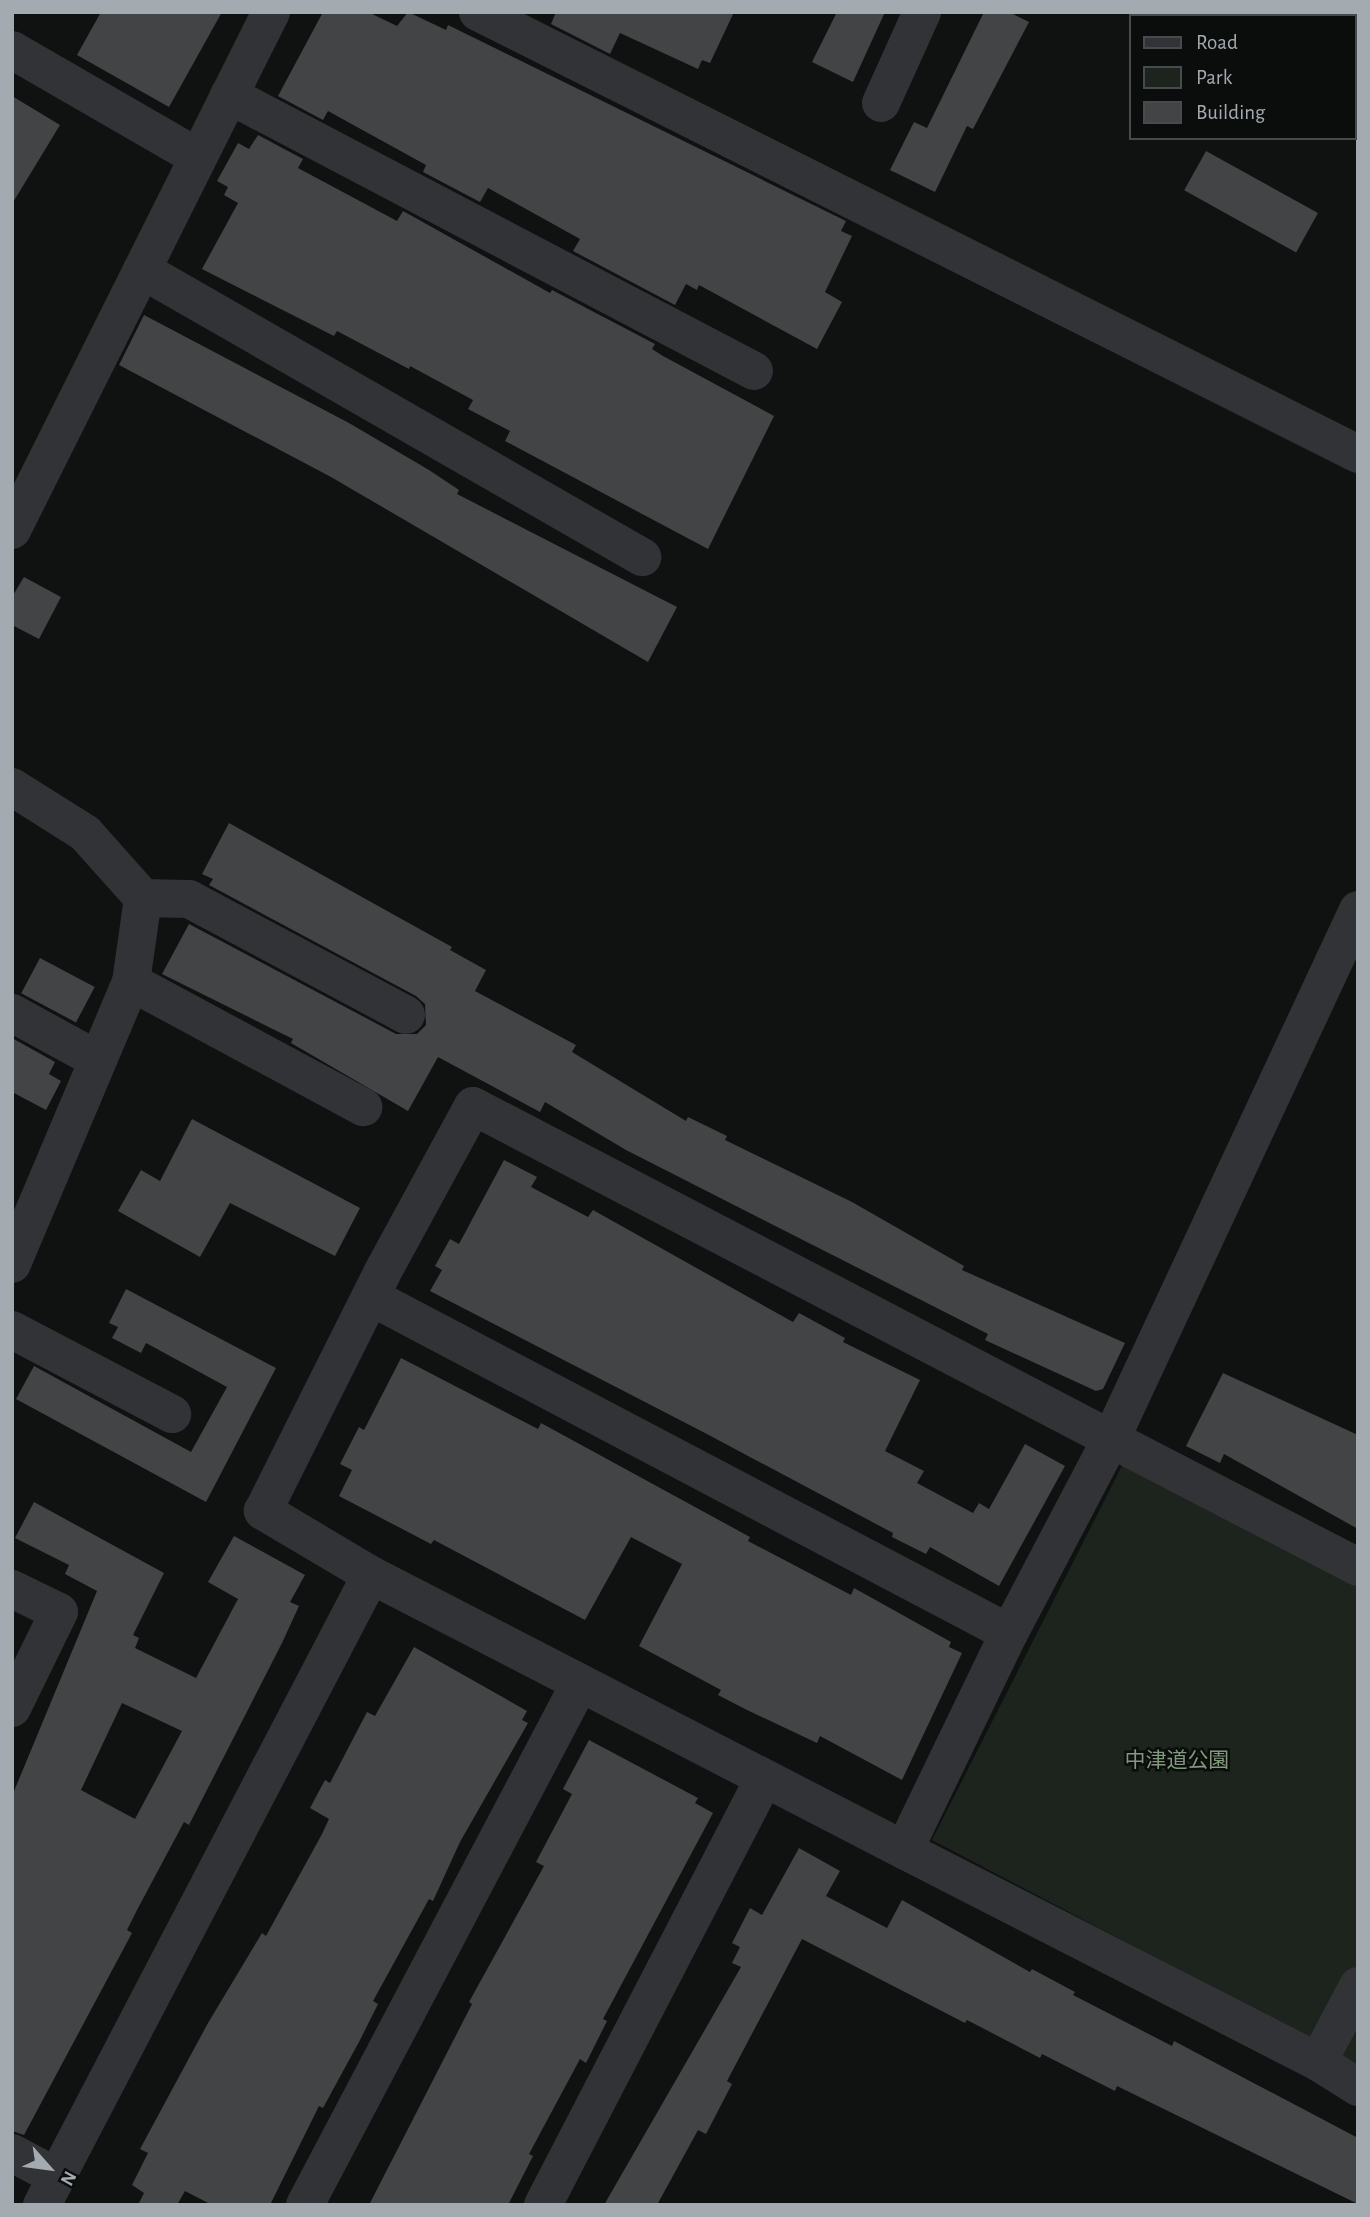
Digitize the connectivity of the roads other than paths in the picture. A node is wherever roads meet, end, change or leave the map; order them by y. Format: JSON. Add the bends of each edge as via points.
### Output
{"nodes":[{"id":1,"x":271,"y":12,"type":"edge"},
{"id":2,"x":478,"y":12,"type":"edge"},
{"id":3,"x":922,"y":12,"type":"edge"},
{"id":4,"x":12,"y":50,"type":"edge"},
{"id":5,"x":229,"y":95,"type":"junction"},
{"id":6,"x":881,"y":103,"type":"dead end"},
{"id":7,"x":197,"y":157,"type":"junction"},
{"id":8,"x":142,"y":270,"type":"junction"},
{"id":9,"x":754,"y":371,"type":"dead end"},
{"id":10,"x":1358,"y":454,"type":"edge"},
{"id":11,"x":12,"y":530,"type":"edge"},
{"id":12,"x":642,"y":557,"type":"dead end"},
{"id":13,"x":12,"y":787,"type":"edge"},
{"id":14,"x":143,"y":898,"type":"junction"},
{"id":15,"x":1358,"y":911,"type":"edge"},
{"id":16,"x":131,"y":982,"type":"junction"},
{"id":17,"x":12,"y":1013,"type":"edge"},
{"id":18,"x":406,"y":1015,"type":"dead end"},
{"id":19,"x":96,"y":1059,"type":"junction"},
{"id":20,"x":363,"y":1107,"type":"dead end"},
{"id":21,"x":12,"y":1264,"type":"edge"},
{"id":22,"x":373,"y":1298,"type":"junction"},
{"id":23,"x":12,"y":1330,"type":"edge"},
{"id":24,"x":172,"y":1414,"type":"dead end"},
{"id":25,"x":1111,"y":1439,"type":"junction"},
{"id":26,"x":1358,"y":1567,"type":"edge"},
{"id":27,"x":371,"y":1575,"type":"junction"},
{"id":28,"x":12,"y":1589,"type":"edge"},
{"id":29,"x":1009,"y":1633,"type":"junction"},
{"id":30,"x":580,"y":1683,"type":"junction"},
{"id":31,"x":12,"y":1709,"type":"edge"},
{"id":32,"x":764,"y":1779,"type":"junction"},
{"id":33,"x":904,"y":1850,"type":"junction"},
{"id":34,"x":1358,"y":1986,"type":"edge"},
{"id":35,"x":1318,"y":2062,"type":"junction"},
{"id":36,"x":1358,"y":2087,"type":"edge"},
{"id":37,"x":12,"y":2154,"type":"edge"},
{"id":38,"x":49,"y":2191,"type":"edge"},
{"id":39,"x":305,"y":2205,"type":"edge"},
{"id":40,"x":543,"y":2205,"type":"edge"}],
"edges":[{"from":1,"to":5,"type":"street"},
{"from":2,"to":10,"type":"street"},
{"from":3,"to":6,"type":"street"},
{"from":4,"to":7,"type":"street"},
{"from":5,"to":7,"type":"street"},
{"from":5,"to":9,"type":"street"},
{"from":7,"to":8,"type":"street"},
{"from":8,"to":11,"type":"street"},
{"from":8,"to":12,"type":"street"},
{"from":13,"to":14,"type":"street","via":[[85,833]]},
{"from":14,"to":16,"type":"street"},
{"from":14,"to":18,"type":"street","via":[[189,899]]},
{"from":15,"to":25,"type":"street"},
{"from":16,"to":19,"type":"street"},
{"from":16,"to":20,"type":"street"},
{"from":17,"to":19,"type":"street"},
{"from":19,"to":21,"type":"street"},
{"from":22,"to":25,"type":"street","via":[[472,1106]]},
{"from":22,"to":27,"type":"street","via":[[263,1511]]},
{"from":22,"to":29,"type":"street"},
{"from":23,"to":24,"type":"street"},
{"from":25,"to":26,"type":"street"},
{"from":25,"to":29,"type":"street"},
{"from":27,"to":30,"type":"street"},
{"from":27,"to":38,"type":"street"},
{"from":28,"to":31,"type":"street","via":[[59,1612]]},
{"from":29,"to":33,"type":"street"},
{"from":30,"to":32,"type":"street"},
{"from":30,"to":39,"type":"street"},
{"from":32,"to":33,"type":"street"},
{"from":32,"to":40,"type":"street"},
{"from":33,"to":35,"type":"street"},
{"from":34,"to":35,"type":"street"},
{"from":35,"to":36,"type":"street"},
{"from":37,"to":38,"type":"street"}]}
